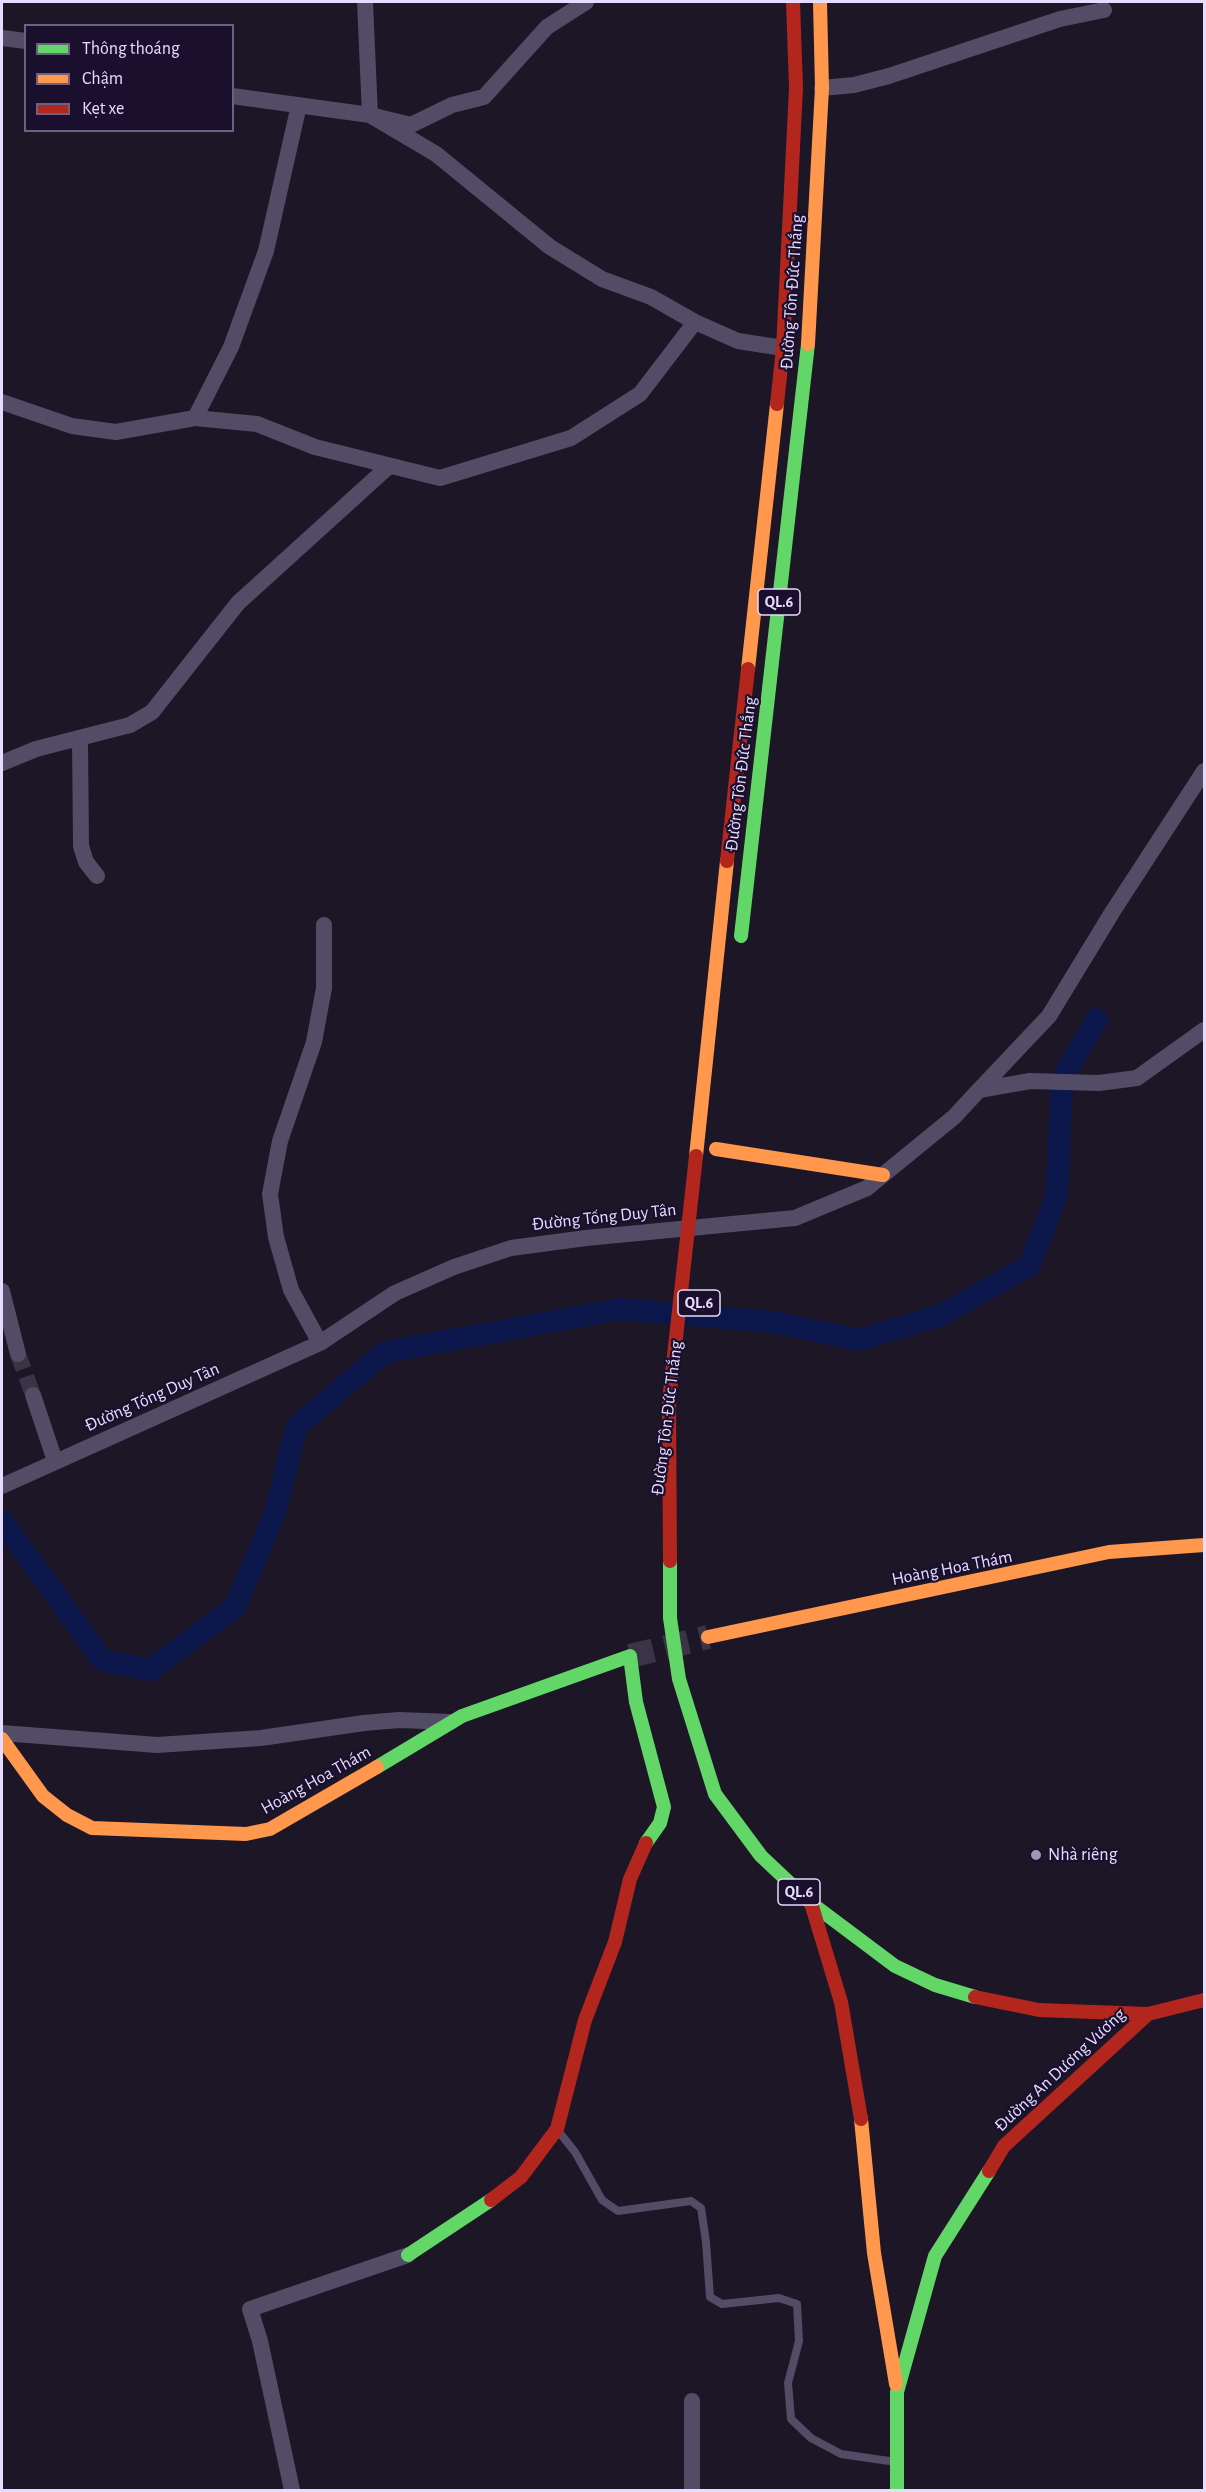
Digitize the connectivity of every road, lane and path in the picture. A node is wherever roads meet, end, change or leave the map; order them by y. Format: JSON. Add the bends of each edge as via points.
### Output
{"nodes":[{"id":1,"x":365,"y":2,"type":"edge"},
{"id":2,"x":793,"y":2,"type":"edge"},
{"id":3,"x":820,"y":2,"type":"edge"},
{"id":4,"x":573,"y":5,"type":"edge"},
{"id":5,"x":1104,"y":10,"type":"dead end"},
{"id":6,"x":2,"y":38,"type":"edge"},
{"id":7,"x":24,"y":41,"type":"edge"},
{"id":8,"x":822,"y":88,"type":"junction"},
{"id":9,"x":234,"y":96,"type":"edge"},
{"id":10,"x":299,"y":105,"type":"junction"},
{"id":11,"x":370,"y":115,"type":"junction"},
{"id":12,"x":695,"y":322,"type":"junction"},
{"id":13,"x":783,"y":348,"type":"junction"},
{"id":14,"x":2,"y":402,"type":"edge"},
{"id":15,"x":195,"y":418,"type":"junction"},
{"id":16,"x":389,"y":466,"type":"junction"},
{"id":17,"x":80,"y":740,"type":"junction"},
{"id":18,"x":2,"y":763,"type":"edge"},
{"id":19,"x":1204,"y":771,"type":"edge"},
{"id":20,"x":97,"y":876,"type":"dead end"},
{"id":21,"x":324,"y":925,"type":"dead end"},
{"id":22,"x":740,"y":946,"type":"dead end"},
{"id":23,"x":1204,"y":1030,"type":"edge"},
{"id":24,"x":979,"y":1090,"type":"junction"},
{"id":25,"x":716,"y":1148,"type":"dead end"},
{"id":26,"x":883,"y":1175,"type":"junction"},
{"id":27,"x":708,"y":1212,"type":"dead end"},
{"id":28,"x":705,"y":1246,"type":"dead end"},
{"id":29,"x":2,"y":1291,"type":"edge"},
{"id":30,"x":320,"y":1343,"type":"junction"},
{"id":31,"x":18,"y":1354,"type":"tunnel mouth"},
{"id":32,"x":33,"y":1395,"type":"tunnel mouth"},
{"id":33,"x":683,"y":1438,"type":"dead end"},
{"id":34,"x":55,"y":1461,"type":"junction"},
{"id":35,"x":2,"y":1486,"type":"edge"},
{"id":36,"x":1204,"y":1545,"type":"edge"},
{"id":37,"x":670,"y":1549,"type":"junction"},
{"id":38,"x":708,"y":1637,"type":"tunnel mouth"},
{"id":39,"x":452,"y":1722,"type":"junction"},
{"id":40,"x":2,"y":1733,"type":"edge"},
{"id":41,"x":2,"y":1739,"type":"edge"},
{"id":42,"x":811,"y":1903,"type":"junction"},
{"id":43,"x":1204,"y":2000,"type":"edge"},
{"id":44,"x":1148,"y":2014,"type":"junction"},
{"id":45,"x":557,"y":2129,"type":"junction"},
{"id":46,"x":408,"y":2255,"type":"joint"},
{"id":47,"x":897,"y":2392,"type":"junction"},
{"id":48,"x":692,"y":2401,"type":"dead end"},
{"id":49,"x":897,"y":2462,"type":"junction"},
{"id":50,"x":292,"y":2490,"type":"edge"},
{"id":51,"x":692,"y":2490,"type":"edge"},
{"id":52,"x":897,"y":2490,"type":"edge"}],
"edges":[{"from":1,"to":11,"type":"street"},
{"from":2,"to":13,"type":"main road","name":"Đường Tôn Đức Thắng","number":"QL.6","via":[[796,88]]},
{"from":3,"to":8,"type":"main road","name":"Đường Tôn Đức Thắng","number":"QL.6"},
{"from":4,"to":11,"type":"street","via":[[484,97],[452,105],[411,125]]},
{"from":5,"to":8,"type":"street","via":[[1060,19],[889,76]]},
{"from":6,"to":7,"type":"street"},
{"from":8,"to":22,"type":"main road","name":"Đường Tôn Đức Thắng","number":"QL.6","via":[[808,350]]},
{"from":9,"to":10,"type":"street"},
{"from":10,"to":11,"type":"street"},
{"from":10,"to":15,"type":"street","via":[[266,251],[231,347]]},
{"from":11,"to":12,"type":"street","via":[[435,153],[549,247],[602,279],[651,297]]},
{"from":12,"to":13,"type":"street","via":[[738,341]]},
{"from":12,"to":16,"type":"street","via":[[640,394],[572,438],[440,478]]},
{"from":13,"to":37,"type":"main road","name":"Đường Tôn Đức Thắng","number":"QL.6","via":[[669,1401]]},
{"from":14,"to":15,"type":"street","via":[[72,426],[116,432]]},
{"from":15,"to":16,"type":"street","via":[[257,424],[315,447]]},
{"from":16,"to":17,"type":"street","via":[[238,603],[152,712],[130,725]]},
{"from":17,"to":18,"type":"street"},
{"from":17,"to":20,"type":"street","via":[[81,846],[86,862]]},
{"from":19,"to":24,"type":"street","name":"Đường Tống Duy Tân","via":[[1049,1016]]},
{"from":21,"to":30,"type":"street","via":[[324,988],[314,1042],[280,1141],[270,1194],[276,1237],[291,1290]]},
{"from":23,"to":24,"type":"street","via":[[1137,1078],[1099,1083],[1030,1081]]},
{"from":24,"to":26,"type":"street","name":"Đường Tống Duy Tân","via":[[954,1117]]},
{"from":25,"to":26,"type":"main road"},
{"from":26,"to":30,"type":"street","name":"Đường Tống Duy Tân","via":[[867,1188],[795,1218],[512,1248],[394,1293]]},
{"from":27,"to":28,"type":"main road"},
{"from":29,"to":31,"type":"street"},
{"from":30,"to":34,"type":"street","name":"Đường Tống Duy Tân"},
{"from":32,"to":34,"type":"street"},
{"from":33,"to":37,"type":"main road","name":"Đường Tôn Đức Thắng","number":"QL.6"},
{"from":34,"to":35,"type":"street","name":"Đường Tống Duy Tân"},
{"from":36,"to":38,"type":"main road","name":"Hoàng Hoa Thám","via":[[1109,1552]]},
{"from":37,"to":42,"type":"main road","name":"Đường Tôn Đức Thắng","number":"QL.6","via":[[670,1618],[679,1679],[716,1794],[761,1856]]},
{"from":39,"to":40,"type":"street","via":[[399,1720],[261,1738],[157,1744]]},
{"from":39,"to":41,"type":"main road","name":"Hoàng Hoa Thám","via":[[270,1829],[246,1834],[92,1828],[43,1796]]},
{"from":39,"to":45,"type":"main road","name":"Hoàng Hoa Thám","via":[[630,1656],[636,1702],[664,1807],[660,1823],[645,1844],[630,1879],[615,1942],[585,2020]]},
{"from":42,"to":44,"type":"main road","name":"Đường Tôn Đức Thắng","number":"QL.6","via":[[895,1966],[935,1986],[994,2003],[1039,2010]]},
{"from":42,"to":47,"type":"main road","via":[[841,2002],[862,2127],[874,2253]]},
{"from":43,"to":44,"type":"main road","number":"QL.6"},
{"from":44,"to":47,"type":"main road","name":"Đường An Dương Vương","via":[[1004,2146],[935,2256]]},
{"from":45,"to":46,"type":"main road","via":[[521,2177],[471,2216]]},
{"from":45,"to":49,"type":"lane","via":[[602,2200],[618,2211],[691,2201],[701,2208],[710,2296],[722,2304],[779,2298],[797,2304],[799,2341],[789,2384],[791,2419],[811,2438],[841,2454]]},
{"from":46,"to":50,"type":"street","via":[[250,2309]]},
{"from":47,"to":49,"type":"main road","name":"Đường An Dương Vương"},
{"from":48,"to":51,"type":"street"},
{"from":49,"to":52,"type":"main road","name":"Đường An Dương Vương"}]}
